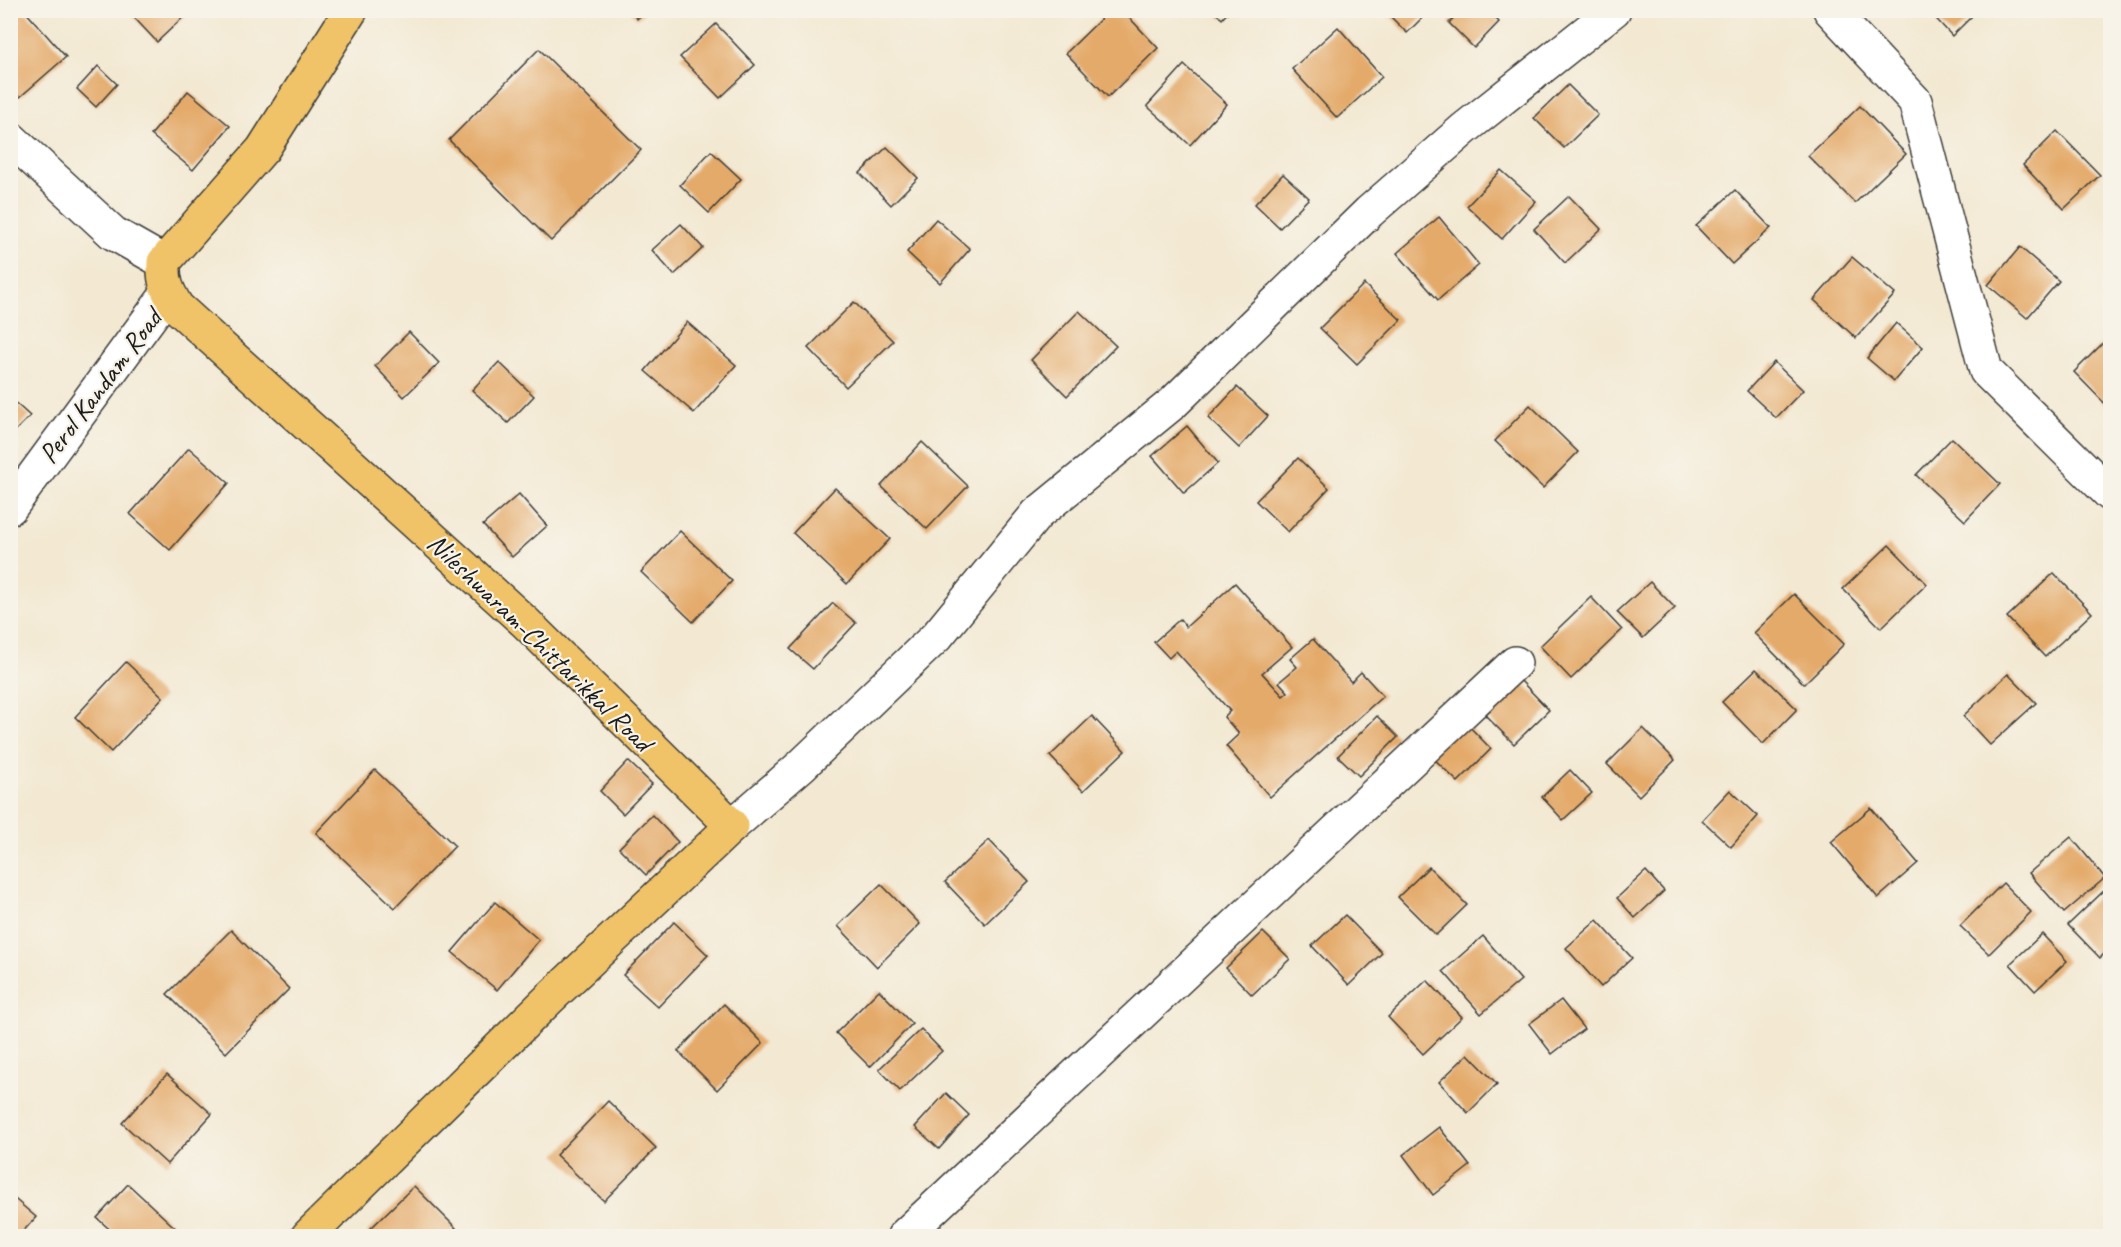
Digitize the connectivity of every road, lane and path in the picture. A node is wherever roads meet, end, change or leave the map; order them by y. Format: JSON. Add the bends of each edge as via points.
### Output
{"nodes":[{"id":1,"x":351,"y":10,"type":"edge"},
{"id":2,"x":1614,"y":10,"type":"edge"},
{"id":3,"x":1830,"y":10,"type":"edge"},
{"id":4,"x":10,"y":138,"type":"edge"},
{"id":5,"x":166,"y":277,"type":"junction"},
{"id":6,"x":2110,"y":494,"type":"edge"},
{"id":7,"x":10,"y":508,"type":"edge"},
{"id":8,"x":1515,"y":663,"type":"dead end"},
{"id":9,"x":732,"y":826,"type":"junction"},
{"id":10,"x":308,"y":1236,"type":"edge"},
{"id":11,"x":904,"y":1236,"type":"edge"}],
"edges":[{"from":1,"to":5,"type":"main road","via":[[263,149]]},
{"from":2,"to":9,"type":"street","via":[[1455,136],[1369,212],[1173,403],[1037,514],[937,636]]},
{"from":3,"to":6,"type":"street","via":[[1915,101],[1986,371]]},
{"from":4,"to":5,"type":"street"},
{"from":5,"to":7,"type":"street","name":"Perol Kandam Road"},
{"from":5,"to":9,"type":"main road","name":"Nileshwaram-Chittarikkal Road","via":[[177,307],[525,623]]},
{"from":8,"to":11,"type":"street"},
{"from":9,"to":10,"type":"main road"}]}
